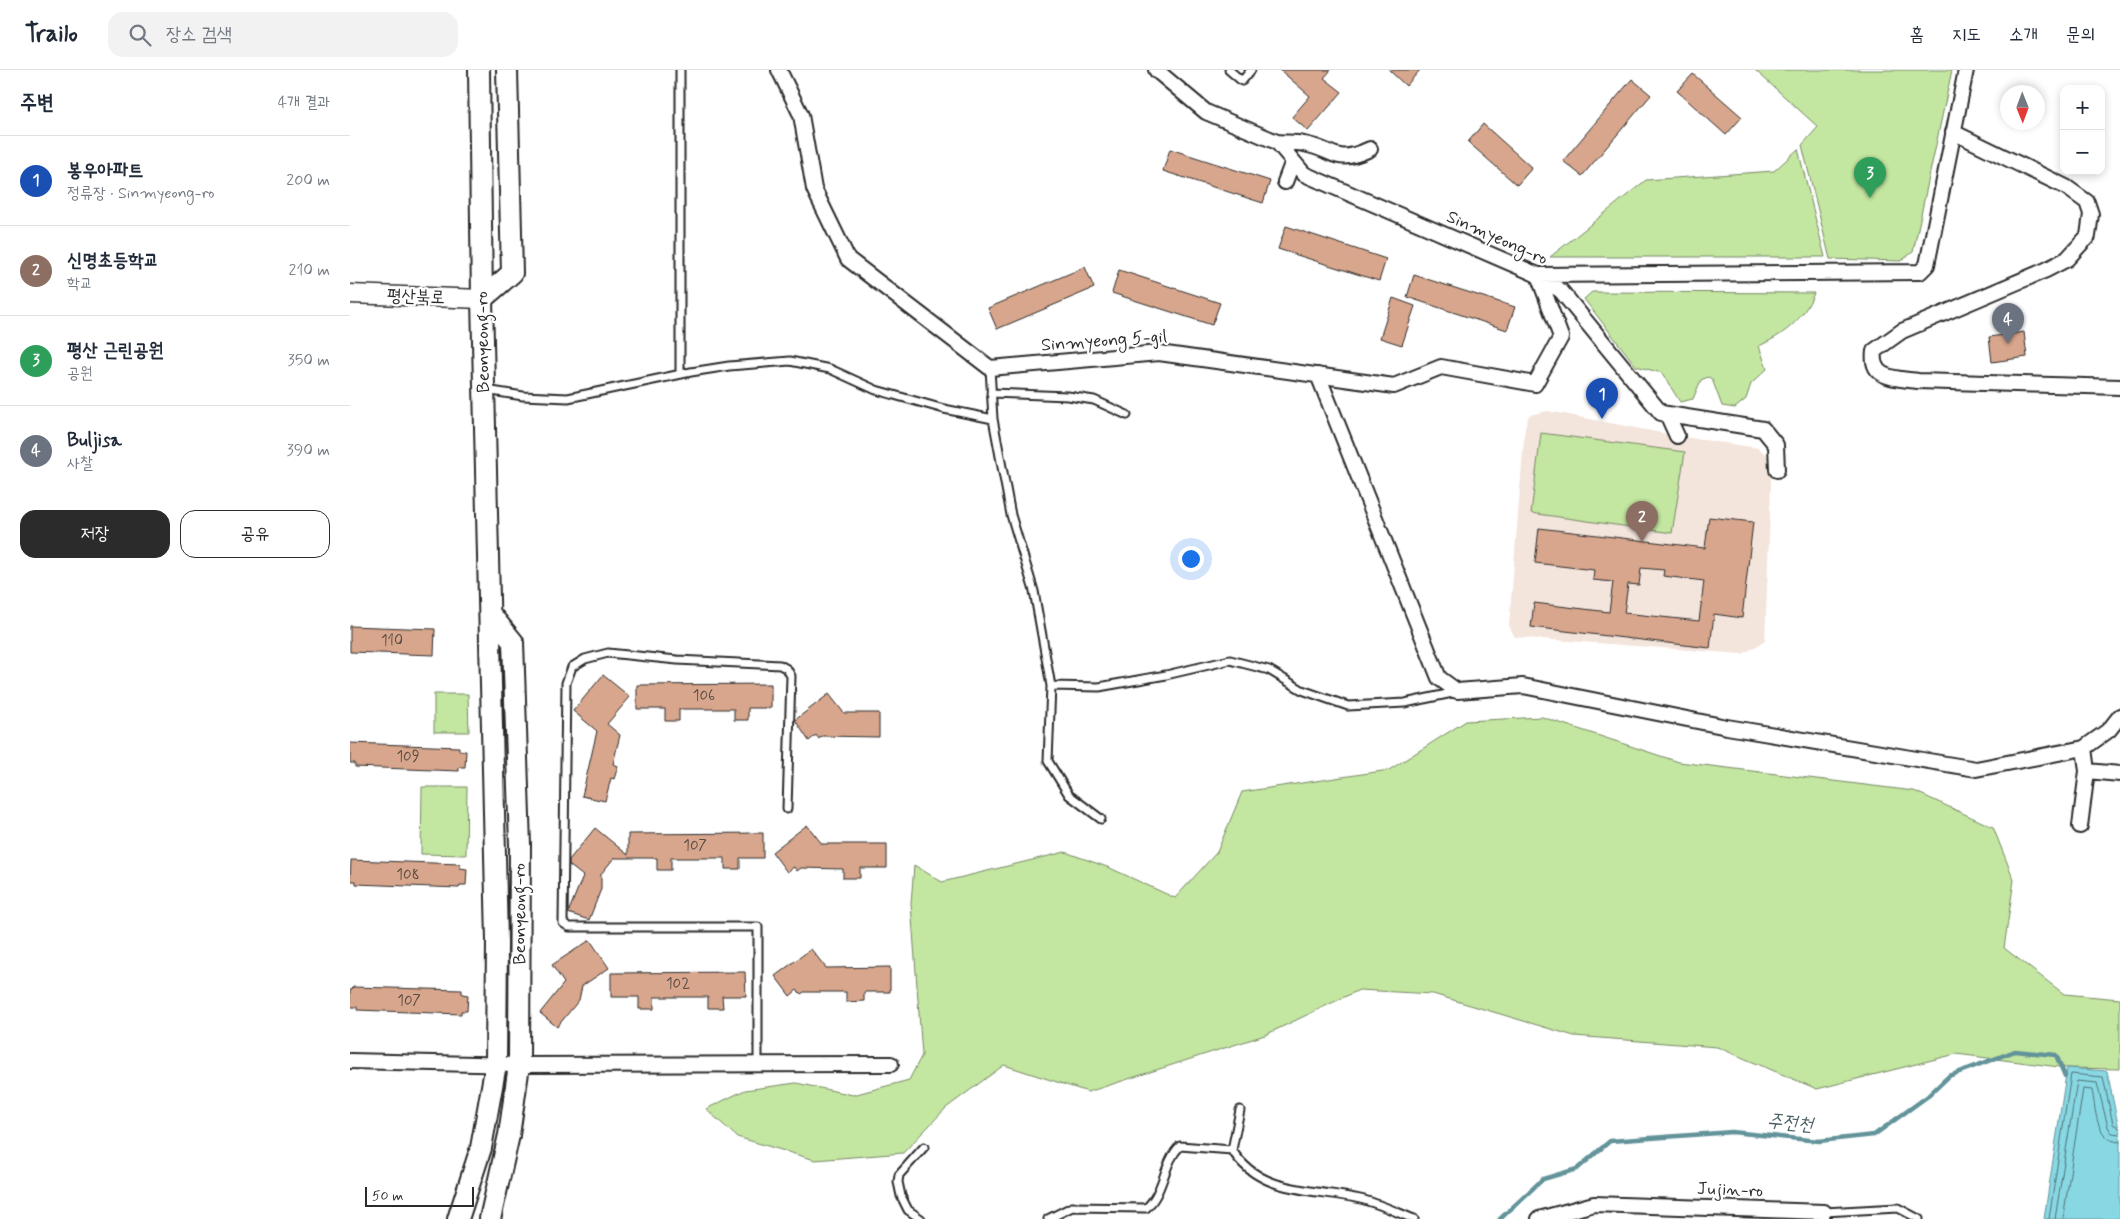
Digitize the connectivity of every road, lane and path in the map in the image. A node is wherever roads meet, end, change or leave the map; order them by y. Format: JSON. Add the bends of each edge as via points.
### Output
{"nodes":[{"id":1,"x":479,"y":70,"type":"edge"},
{"id":2,"x":507,"y":70,"type":"edge"},
{"id":3,"x":680,"y":70,"type":"edge"},
{"id":4,"x":779,"y":70,"type":"edge"},
{"id":5,"x":1156,"y":70,"type":"edge"},
{"id":6,"x":1228,"y":70,"type":"edge"},
{"id":7,"x":1251,"y":70,"type":"edge"},
{"id":8,"x":1966,"y":70,"type":"edge"},
{"id":9,"x":1954,"y":132,"type":"junction"},
{"id":10,"x":1277,"y":142,"type":"junction"},
{"id":11,"x":1370,"y":149,"type":"dead end"},
{"id":12,"x":1294,"y":161,"type":"junction"},
{"id":13,"x":510,"y":177,"type":"junction"},
{"id":14,"x":481,"y":178,"type":"junction"},
{"id":15,"x":1285,"y":182,"type":"dead end"},
{"id":16,"x":1538,"y":275,"type":"junction"},
{"id":17,"x":350,"y":294,"type":"edge"},
{"id":18,"x":482,"y":299,"type":"junction"},
{"id":19,"x":990,"y":368,"type":"junction"},
{"id":20,"x":680,"y":374,"type":"junction"},
{"id":21,"x":1318,"y":375,"type":"junction"},
{"id":22,"x":2120,"y":387,"type":"edge"},
{"id":23,"x":484,"y":389,"type":"junction"},
{"id":24,"x":992,"y":393,"type":"junction"},
{"id":25,"x":1127,"y":414,"type":"dead end"},
{"id":26,"x":1667,"y":414,"type":"junction"},
{"id":27,"x":992,"y":419,"type":"junction"},
{"id":28,"x":1677,"y":436,"type":"dead end"},
{"id":29,"x":1777,"y":470,"type":"dead end"},
{"id":30,"x":490,"y":614,"type":"junction"},
{"id":31,"x":1051,"y":686,"type":"junction"},
{"id":32,"x":1457,"y":692,"type":"junction"},
{"id":33,"x":2120,"y":716,"type":"edge"},
{"id":34,"x":2084,"y":748,"type":"junction"},
{"id":35,"x":2087,"y":771,"type":"junction"},
{"id":36,"x":2120,"y":774,"type":"edge"},
{"id":37,"x":787,"y":809,"type":"dead end"},
{"id":38,"x":1101,"y":819,"type":"dead end"},
{"id":39,"x":2080,"y":826,"type":"dead end"},
{"id":40,"x":350,"y":1061,"type":"edge"},
{"id":41,"x":496,"y":1064,"type":"junction"},
{"id":42,"x":891,"y":1064,"type":"dead end"},
{"id":43,"x":519,"y":1065,"type":"junction"},
{"id":44,"x":758,"y":1065,"type":"junction"},
{"id":45,"x":1240,"y":1110,"type":"dead end"},
{"id":46,"x":924,"y":1147,"type":"dead end"},
{"id":47,"x":1232,"y":1150,"type":"junction"},
{"id":48,"x":1828,"y":1214,"type":"edge"},
{"id":49,"x":458,"y":1219,"type":"edge"},
{"id":50,"x":490,"y":1219,"type":"edge"},
{"id":51,"x":921,"y":1219,"type":"edge"},
{"id":52,"x":1048,"y":1219,"type":"edge"},
{"id":53,"x":1414,"y":1219,"type":"edge"},
{"id":54,"x":1539,"y":1219,"type":"edge"},
{"id":55,"x":1919,"y":1219,"type":"edge"}],
"edges":[{"from":1,"to":14,"type":"main road","name":"Beonyeong-ro"},
{"from":2,"to":13,"type":"main road"},
{"from":3,"to":20,"type":"lane"},
{"from":4,"to":19,"type":"street","via":[[801,115],[814,189],[848,259]]},
{"from":5,"to":10,"type":"street","name":"Sinmyeong-ro","via":[[1206,112]]},
{"from":6,"to":7,"type":"lane","via":[[1242,81]]},
{"from":8,"to":9,"type":"street"},
{"from":9,"to":16,"type":"street","via":[[1927,265],[1920,272]]},
{"from":9,"to":22,"type":"street","via":[[2066,187],[2087,202],[2091,214],[2088,236],[2067,259],[2046,270],[1902,331],[1874,351],[1872,362],[1877,372],[1892,378],[1918,381]]},
{"from":10,"to":11,"type":"street","via":[[1304,144],[1341,157],[1352,157]]},
{"from":10,"to":12,"type":"street","name":"Sinmyeong-ro"},
{"from":12,"to":15,"type":"street"},
{"from":12,"to":16,"type":"street","name":"Sinmyeong-ro","via":[[1304,174]]},
{"from":13,"to":14,"type":"main road","via":[[505,190],[494,195],[485,189]]},
{"from":13,"to":18,"type":"main road","via":[[512,273]]},
{"from":14,"to":18,"type":"main road","name":"Beonyeong-ro"},
{"from":16,"to":21,"type":"street","name":"Sinmyeong 5-gil","via":[[1561,337],[1535,384],[1442,367],[1394,386]]},
{"from":16,"to":26,"type":"street","name":"Sinmyeong-ro","via":[[1560,291],[1661,413]]},
{"from":17,"to":18,"type":"street","name":"평산북로"},
{"from":18,"to":23,"type":"main road","name":"Beonyeong-ro"},
{"from":19,"to":21,"type":"street","name":"Sinmyeong 5-gil","via":[[1159,353]]},
{"from":19,"to":24,"type":"lane"},
{"from":20,"to":23,"type":"lane","via":[[568,398],[523,396]]},
{"from":20,"to":27,"type":"lane","via":[[790,361],[830,369],[876,390]]},
{"from":21,"to":32,"type":"street","via":[[1439,678]]},
{"from":23,"to":30,"type":"main road","name":"Beonyeong-ro"},
{"from":24,"to":25,"type":"lane","via":[[1094,400]]},
{"from":24,"to":27,"type":"lane"},
{"from":26,"to":28,"type":"street"},
{"from":26,"to":29,"type":"street","via":[[1763,429],[1776,445]]},
{"from":27,"to":31,"type":"lane","via":[[1011,515],[1034,591]]},
{"from":30,"to":41,"type":"main road","name":"Beonyeong-ro","via":[[497,941]]},
{"from":30,"to":43,"type":"main road","name":"Beonyeong-ro","via":[[513,642],[520,846]]},
{"from":31,"to":32,"type":"lane","via":[[1099,687],[1230,660],[1269,670],[1302,690],[1348,706],[1405,704]]},
{"from":31,"to":38,"type":"lane","via":[[1048,761],[1069,795]]},
{"from":32,"to":34,"type":"street","via":[[1522,686],[1727,727],[1976,769]]},
{"from":33,"to":34,"type":"street","via":[[2109,730]]},
{"from":34,"to":35,"type":"street"},
{"from":35,"to":36,"type":"street"},
{"from":35,"to":39,"type":"street"},
{"from":37,"to":44,"type":"lane","via":[[791,676],[787,669],[780,665],[608,653],[585,659],[572,668],[566,684],[563,923],[569,927],[758,926]]},
{"from":40,"to":41,"type":"street"},
{"from":41,"to":43,"type":"street"},
{"from":41,"to":49,"type":"main road","name":"Beonyeong-ro","via":[[481,1148]]},
{"from":42,"to":44,"type":"street"},
{"from":43,"to":44,"type":"street"},
{"from":43,"to":50,"type":"main road","name":"Beonyeong-ro","via":[[509,1135]]},
{"from":45,"to":47,"type":"lane"},
{"from":46,"to":51,"type":"lane","via":[[899,1174],[898,1182],[908,1210]]},
{"from":47,"to":52,"type":"lane","via":[[1180,1146],[1172,1154],[1154,1201],[1146,1208],[1072,1207]]},
{"from":47,"to":53,"type":"lane","via":[[1248,1171],[1266,1181],[1283,1187],[1361,1200]]},
{"from":48,"to":54,"type":"street","name":"Jujin-ro","via":[[1594,1204]]},
{"from":48,"to":55,"type":"lane","name":"Jujin-ro","via":[[1898,1208]]}]}
